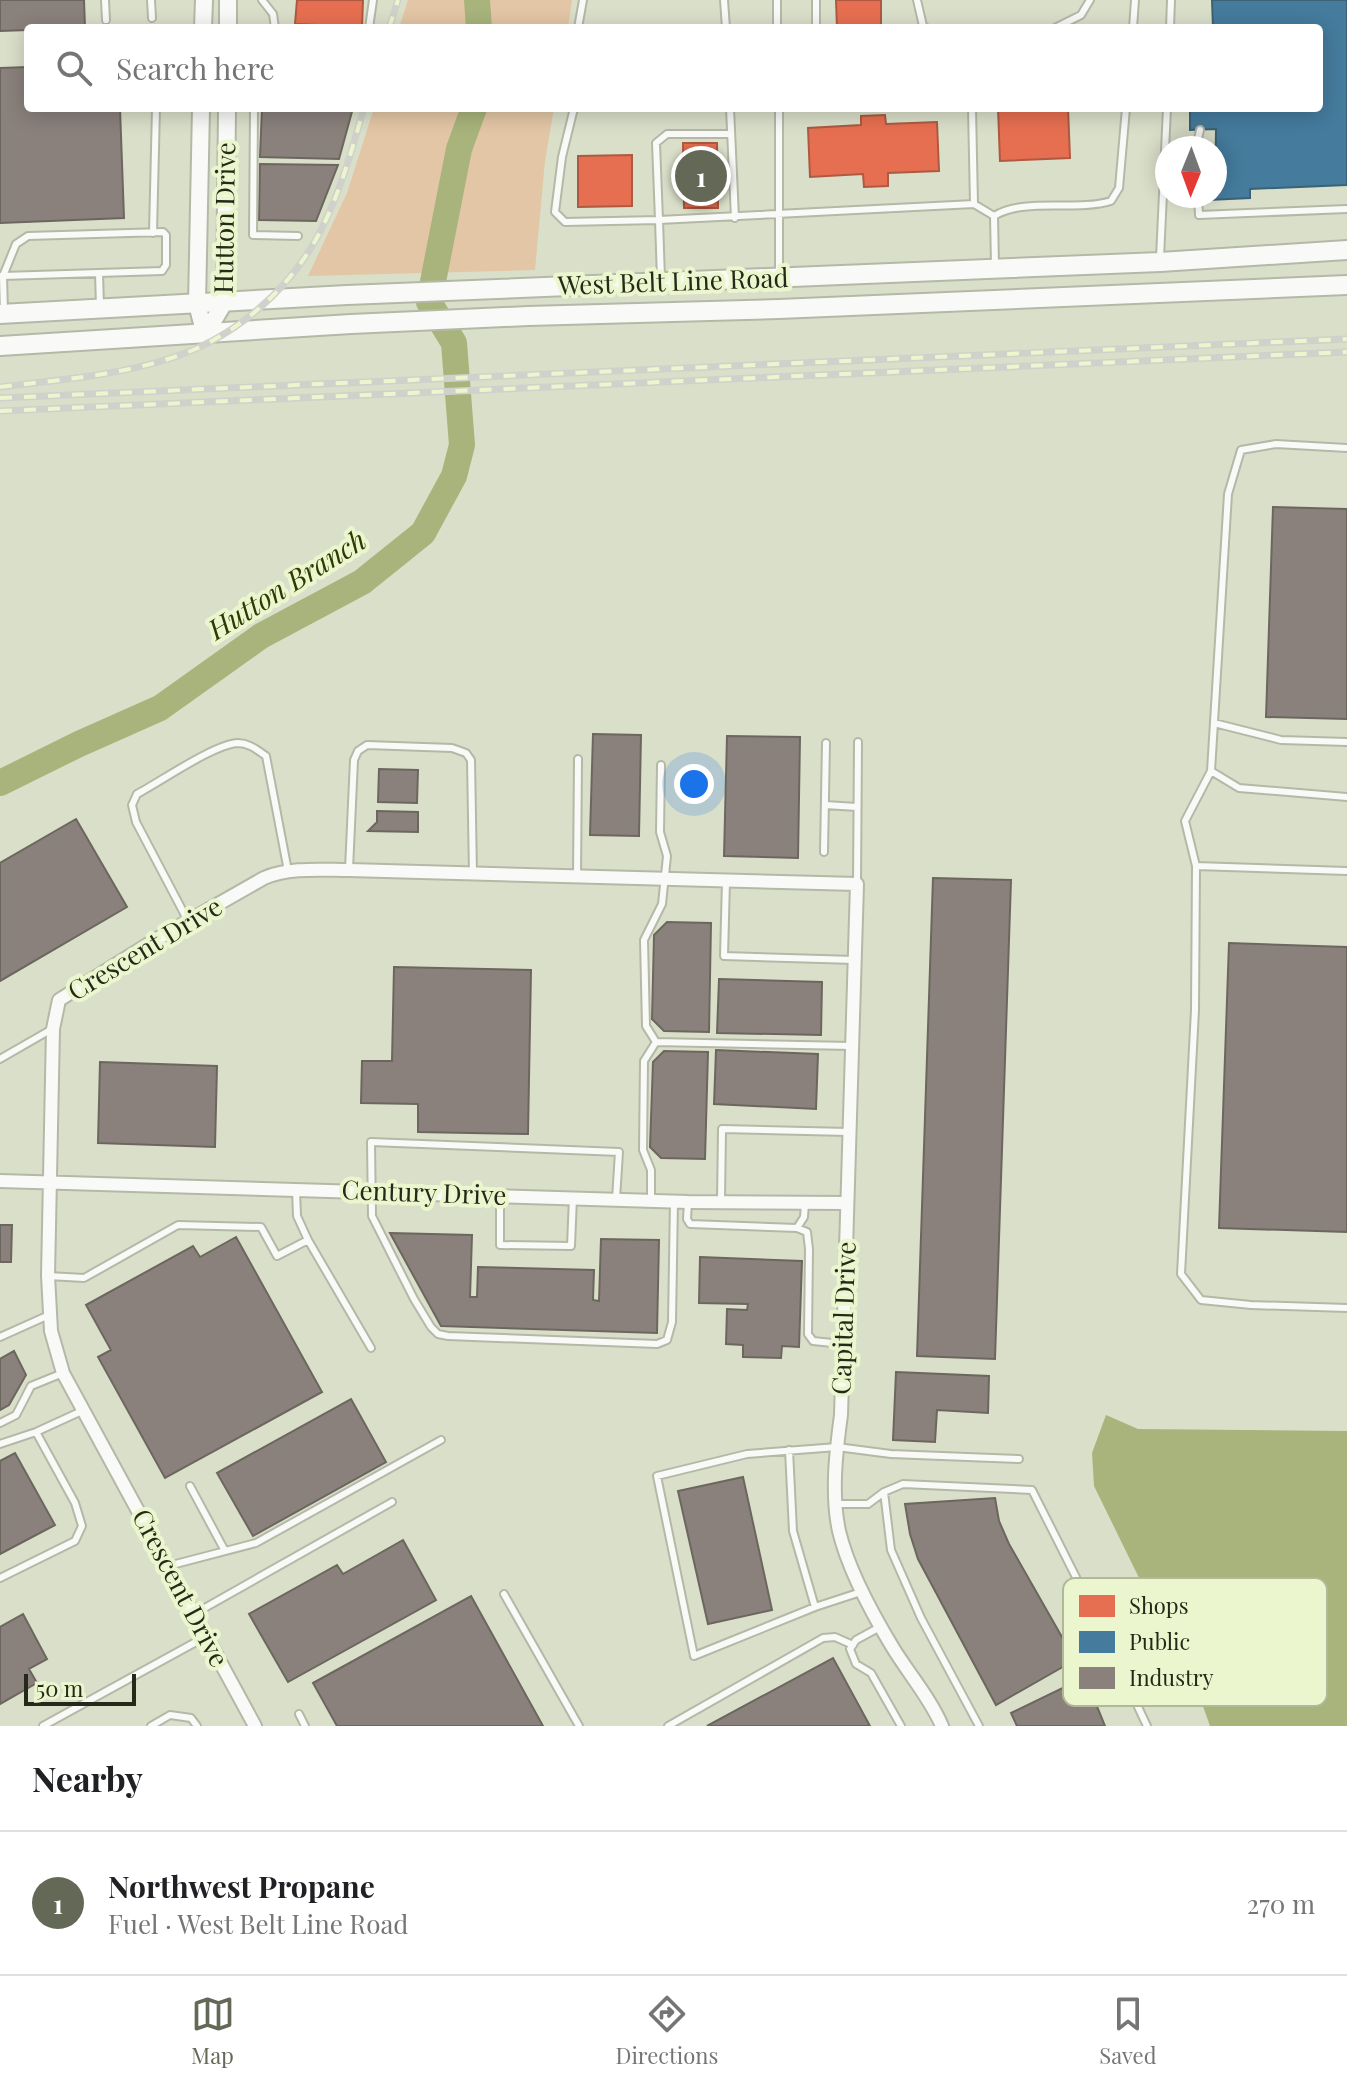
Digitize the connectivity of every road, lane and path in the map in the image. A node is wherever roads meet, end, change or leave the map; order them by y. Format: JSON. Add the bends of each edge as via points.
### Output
{"nodes":[{"id":1,"x":105,"y":0,"type":"edge"},
{"id":2,"x":151,"y":0,"type":"edge"},
{"id":3,"x":204,"y":0,"type":"edge"},
{"id":4,"x":228,"y":0,"type":"edge"},
{"id":5,"x":373,"y":0,"type":"edge"},
{"id":6,"x":583,"y":0,"type":"edge"},
{"id":7,"x":724,"y":0,"type":"edge"},
{"id":8,"x":777,"y":0,"type":"edge"},
{"id":9,"x":816,"y":0,"type":"edge"},
{"id":10,"x":917,"y":0,"type":"edge"},
{"id":11,"x":1090,"y":0,"type":"edge"},
{"id":12,"x":1135,"y":0,"type":"edge"},
{"id":13,"x":1171,"y":0,"type":"edge"},
{"id":14,"x":265,"y":2,"type":"edge"},
{"id":15,"x":152,"y":18,"type":"dead end"},
{"id":16,"x":106,"y":20,"type":"dead end"},
{"id":17,"x":203,"y":24,"type":"edge"},
{"id":18,"x":228,"y":24,"type":"edge"},
{"id":19,"x":274,"y":24,"type":"edge"},
{"id":20,"x":370,"y":24,"type":"edge"},
{"id":21,"x":579,"y":24,"type":"edge"},
{"id":22,"x":726,"y":24,"type":"edge"},
{"id":23,"x":777,"y":24,"type":"edge"},
{"id":24,"x":816,"y":24,"type":"edge"},
{"id":25,"x":923,"y":24,"type":"edge"},
{"id":26,"x":1063,"y":24,"type":"edge"},
{"id":27,"x":1133,"y":24,"type":"edge"},
{"id":28,"x":1170,"y":24,"type":"edge"},
{"id":29,"x":156,"y":112,"type":"edge"},
{"id":30,"x":201,"y":112,"type":"edge"},
{"id":31,"x":227,"y":112,"type":"edge"},
{"id":32,"x":254,"y":112,"type":"edge"},
{"id":33,"x":573,"y":112,"type":"edge"},
{"id":34,"x":730,"y":112,"type":"edge"},
{"id":35,"x":779,"y":112,"type":"edge"},
{"id":36,"x":972,"y":112,"type":"edge"},
{"id":37,"x":1126,"y":112,"type":"edge"},
{"id":38,"x":1167,"y":112,"type":"edge"},
{"id":39,"x":1200,"y":130,"type":"dead end"},
{"id":40,"x":730,"y":134,"type":"junction"},
{"id":41,"x":1166,"y":136,"type":"edge"},
{"id":42,"x":1199,"y":136,"type":"edge"},
{"id":43,"x":974,"y":204,"type":"junction"},
{"id":44,"x":1163,"y":208,"type":"edge"},
{"id":45,"x":1199,"y":208,"type":"edge"},
{"id":46,"x":1347,"y":209,"type":"edge"},
{"id":47,"x":779,"y":215,"type":"junction"},
{"id":48,"x":994,"y":216,"type":"junction"},
{"id":49,"x":735,"y":218,"type":"junction"},
{"id":50,"x":659,"y":220,"type":"junction"},
{"id":51,"x":153,"y":233,"type":"junction"},
{"id":52,"x":298,"y":236,"type":"dead end"},
{"id":53,"x":1347,"y":250,"type":"edge"},
{"id":54,"x":1160,"y":262,"type":"junction"},
{"id":55,"x":995,"y":269,"type":"junction"},
{"id":56,"x":99,"y":273,"type":"junction"},
{"id":57,"x":2,"y":276,"type":"edge"},
{"id":58,"x":779,"y":278,"type":"junction"},
{"id":59,"x":661,"y":283,"type":"junction"},
{"id":60,"x":1347,"y":285,"type":"edge"},
{"id":61,"x":1161,"y":293,"type":"junction"},
{"id":62,"x":225,"y":301,"type":"junction"},
{"id":63,"x":197,"y":304,"type":"junction"},
{"id":64,"x":779,"y":309,"type":"junction"},
{"id":65,"x":100,"y":310,"type":"junction"},
{"id":66,"x":2,"y":314,"type":"edge"},
{"id":67,"x":205,"y":335,"type":"junction"},
{"id":68,"x":0,"y":346,"type":"edge"},
{"id":69,"x":1347,"y":448,"type":"edge"},
{"id":70,"x":1214,"y":723,"type":"junction"},
{"id":71,"x":858,"y":742,"type":"dead end"},
{"id":72,"x":1347,"y":742,"type":"edge"},
{"id":73,"x":826,"y":743,"type":"dead end"},
{"id":74,"x":578,"y":759,"type":"dead end"},
{"id":75,"x":661,"y":765,"type":"dead end"},
{"id":76,"x":1211,"y":771,"type":"junction"},
{"id":77,"x":1347,"y":797,"type":"edge"},
{"id":78,"x":825,"y":805,"type":"junction"},
{"id":79,"x":857,"y":807,"type":"junction"},
{"id":80,"x":824,"y":852,"type":"dead end"},
{"id":81,"x":1196,"y":866,"type":"junction"},
{"id":82,"x":349,"y":870,"type":"junction"},
{"id":83,"x":288,"y":871,"type":"junction"},
{"id":84,"x":1347,"y":871,"type":"edge"},
{"id":85,"x":473,"y":874,"type":"junction"},
{"id":86,"x":577,"y":877,"type":"junction"},
{"id":87,"x":664,"y":880,"type":"junction"},
{"id":88,"x":726,"y":881,"type":"junction"},
{"id":89,"x":857,"y":884,"type":"junction"},
{"id":90,"x":188,"y":921,"type":"junction"},
{"id":91,"x":855,"y":960,"type":"junction"},
{"id":92,"x":53,"y":1029,"type":"junction"},
{"id":93,"x":656,"y":1042,"type":"junction"},
{"id":94,"x":852,"y":1046,"type":"junction"},
{"id":95,"x":0,"y":1059,"type":"edge"},
{"id":96,"x":849,"y":1132,"type":"junction"},
{"id":97,"x":0,"y":1181,"type":"edge"},
{"id":98,"x":48,"y":1183,"type":"junction"},
{"id":99,"x":296,"y":1190,"type":"junction"},
{"id":100,"x":371,"y":1192,"type":"junction"},
{"id":101,"x":500,"y":1196,"type":"junction"},
{"id":102,"x":573,"y":1197,"type":"junction"},
{"id":103,"x":616,"y":1199,"type":"junction"},
{"id":104,"x":651,"y":1200,"type":"junction"},
{"id":105,"x":681,"y":1201,"type":"junction"},
{"id":106,"x":721,"y":1201,"type":"junction"},
{"id":107,"x":805,"y":1203,"type":"junction"},
{"id":108,"x":847,"y":1203,"type":"junction"},
{"id":109,"x":797,"y":1228,"type":"junction"},
{"id":110,"x":308,"y":1240,"type":"junction"},
{"id":111,"x":48,"y":1276,"type":"junction"},
{"id":112,"x":1347,"y":1308,"type":"edge"},
{"id":113,"x":49,"y":1315,"type":"junction"},
{"id":114,"x":0,"y":1337,"type":"edge"},
{"id":115,"x":843,"y":1344,"type":"junction"},
{"id":116,"x":371,"y":1348,"type":"dead end"},
{"id":117,"x":63,"y":1373,"type":"junction"},
{"id":118,"x":84,"y":1410,"type":"junction"},
{"id":119,"x":0,"y":1423,"type":"edge"},
{"id":120,"x":36,"y":1432,"type":"junction"},
{"id":121,"x":441,"y":1440,"type":"dead end"},
{"id":122,"x":0,"y":1444,"type":"edge"},
{"id":123,"x":837,"y":1447,"type":"junction"},
{"id":124,"x":789,"y":1450,"type":"junction"},
{"id":125,"x":1019,"y":1459,"type":"dead end"},
{"id":126,"x":190,"y":1486,"type":"dead end"},
{"id":127,"x":884,"y":1492,"type":"junction"},
{"id":128,"x":392,"y":1502,"type":"dead end"},
{"id":129,"x":837,"y":1504,"type":"junction"},
{"id":130,"x":225,"y":1551,"type":"junction"},
{"id":131,"x":168,"y":1566,"type":"junction"},
{"id":132,"x":0,"y":1578,"type":"edge"},
{"id":133,"x":1076,"y":1578,"type":"edge"},
{"id":134,"x":864,"y":1591,"type":"junction"},
{"id":135,"x":504,"y":1594,"type":"dead end"},
{"id":136,"x":815,"y":1607,"type":"junction"},
{"id":137,"x":194,"y":1614,"type":"junction"},
{"id":138,"x":882,"y":1626,"type":"junction"},
{"id":139,"x":205,"y":1637,"type":"junction"},
{"id":140,"x":853,"y":1645,"type":"junction"},
{"id":141,"x":1138,"y":1706,"type":"edge"},
{"id":142,"x":299,"y":1714,"type":"dead end"},
{"id":143,"x":253,"y":1725,"type":"edge"},
{"id":144,"x":43,"y":1726,"type":"edge"},
{"id":145,"x":151,"y":1726,"type":"edge"},
{"id":146,"x":197,"y":1726,"type":"edge"},
{"id":147,"x":305,"y":1726,"type":"edge"},
{"id":148,"x":579,"y":1726,"type":"edge"},
{"id":149,"x":668,"y":1726,"type":"edge"},
{"id":150,"x":901,"y":1726,"type":"edge"},
{"id":151,"x":942,"y":1726,"type":"edge"},
{"id":152,"x":979,"y":1726,"type":"edge"},
{"id":153,"x":1147,"y":1726,"type":"edge"}],
"edges":[{"from":1,"to":16,"type":"lane"},
{"from":2,"to":15,"type":"lane"},
{"from":3,"to":17,"type":"street"},
{"from":4,"to":18,"type":"street"},
{"from":5,"to":20,"type":"lane"},
{"from":6,"to":21,"type":"lane"},
{"from":7,"to":22,"type":"lane"},
{"from":8,"to":23,"type":"lane"},
{"from":9,"to":24,"type":"lane"},
{"from":10,"to":25,"type":"lane"},
{"from":11,"to":26,"type":"lane","via":[[1081,15]]},
{"from":12,"to":27,"type":"lane"},
{"from":13,"to":28,"type":"lane"},
{"from":14,"to":19,"type":"lane"},
{"from":29,"to":51,"type":"lane"},
{"from":30,"to":63,"type":"street","name":"Hutton Drive"},
{"from":31,"to":62,"type":"street","name":"Hutton Drive"},
{"from":32,"to":52,"type":"lane","via":[[253,235]]},
{"from":33,"to":50,"type":"lane","via":[[555,212],[565,222]]},
{"from":34,"to":40,"type":"lane"},
{"from":35,"to":47,"type":"lane"},
{"from":36,"to":43,"type":"lane"},
{"from":37,"to":48,"type":"lane","via":[[1119,188],[1111,201],[1007,208]]},
{"from":38,"to":41,"type":"lane"},
{"from":39,"to":42,"type":"lane"},
{"from":40,"to":49,"type":"lane"},
{"from":40,"to":50,"type":"lane","via":[[667,134],[656,143]]},
{"from":43,"to":47,"type":"lane"},
{"from":43,"to":48,"type":"lane"},
{"from":44,"to":54,"type":"lane"},
{"from":45,"to":46,"type":"lane","via":[[1199,215]]},
{"from":47,"to":49,"type":"lane"},
{"from":47,"to":58,"type":"lane"},
{"from":48,"to":55,"type":"lane"},
{"from":49,"to":50,"type":"lane"},
{"from":50,"to":59,"type":"lane"},
{"from":51,"to":56,"type":"lane","via":[[166,235],[162,271]]},
{"from":51,"to":57,"type":"lane","via":[[28,236],[16,244]]},
{"from":53,"to":54,"type":"main road","name":"West Belt Line Road"},
{"from":54,"to":55,"type":"main road","name":"West Belt Line Road"},
{"from":54,"to":61,"type":"main road"},
{"from":55,"to":58,"type":"main road","name":"West Belt Line Road"},
{"from":56,"to":57,"type":"lane"},
{"from":56,"to":65,"type":"lane"},
{"from":57,"to":66,"type":"lane"},
{"from":58,"to":59,"type":"main road","name":"West Belt Line Road"},
{"from":58,"to":64,"type":"main road"},
{"from":59,"to":62,"type":"main road","name":"West Belt Line Road"},
{"from":60,"to":61,"type":"main road","name":"West Belt Line Road"},
{"from":61,"to":64,"type":"main road","name":"West Belt Line Road"},
{"from":62,"to":63,"type":"main road","name":"West Belt Line Road"},
{"from":62,"to":67,"type":"street","name":"Hutton Drive"},
{"from":63,"to":65,"type":"main road","name":"West Belt Line Road"},
{"from":63,"to":67,"type":"street","name":"Hutton Drive"},
{"from":64,"to":67,"type":"main road","name":"West Belt Line Road","via":[[351,324]]},
{"from":65,"to":66,"type":"main road","name":"West Belt Line Road"},
{"from":67,"to":68,"type":"main road","name":"West Belt Line Road"},
{"from":69,"to":70,"type":"lane","via":[[1276,444],[1241,450],[1228,494]]},
{"from":70,"to":72,"type":"lane","via":[[1281,740]]},
{"from":70,"to":76,"type":"lane"},
{"from":71,"to":79,"type":"lane"},
{"from":73,"to":78,"type":"lane"},
{"from":74,"to":86,"type":"lane"},
{"from":75,"to":87,"type":"lane"},
{"from":76,"to":77,"type":"lane","via":[[1239,788]]},
{"from":76,"to":81,"type":"lane","via":[[1185,821]]},
{"from":78,"to":79,"type":"lane"},
{"from":78,"to":80,"type":"lane"},
{"from":79,"to":89,"type":"lane"},
{"from":81,"to":84,"type":"lane"},
{"from":81,"to":112,"type":"lane","via":[[1195,1010],[1181,1274],[1201,1300]]},
{"from":82,"to":83,"type":"street","name":"Crescent Drive"},
{"from":82,"to":85,"type":"street","name":"Crescent Drive"},
{"from":82,"to":85,"type":"lane","via":[[354,760],[367,745],[466,753],[471,760]]},
{"from":83,"to":90,"type":"street","name":"Crescent Drive","via":[[264,878]]},
{"from":83,"to":90,"type":"lane","via":[[266,756],[237,743],[212,752],[137,794],[132,805]]},
{"from":85,"to":86,"type":"street","name":"Crescent Drive"},
{"from":86,"to":87,"type":"street","name":"Crescent Drive"},
{"from":87,"to":88,"type":"street","name":"Crescent Drive"},
{"from":87,"to":93,"type":"lane","via":[[662,904],[644,940],[646,1026]]},
{"from":88,"to":89,"type":"street","name":"Crescent Drive"},
{"from":88,"to":91,"type":"lane","via":[[724,956]]},
{"from":89,"to":91,"type":"street","name":"Capital Drive"},
{"from":90,"to":92,"type":"street","name":"Crescent Drive","via":[[59,1000]]},
{"from":91,"to":94,"type":"street","name":"Capital Drive"},
{"from":92,"to":95,"type":"lane"},
{"from":92,"to":98,"type":"street","name":"Crescent Drive"},
{"from":93,"to":94,"type":"lane"},
{"from":93,"to":104,"type":"lane","via":[[644,1061],[643,1150],[651,1170]]},
{"from":94,"to":96,"type":"street","name":"Capital Drive"},
{"from":96,"to":106,"type":"lane","via":[[722,1129]]},
{"from":96,"to":108,"type":"street","name":"Capital Drive"},
{"from":97,"to":98,"type":"street","name":"Century Drive"},
{"from":98,"to":99,"type":"street","name":"Century Drive"},
{"from":98,"to":111,"type":"street","name":"Crescent Drive"},
{"from":99,"to":100,"type":"street","name":"Century Drive"},
{"from":99,"to":110,"type":"lane","via":[[297,1216]]},
{"from":100,"to":101,"type":"street","name":"Century Drive"},
{"from":100,"to":103,"type":"lane","via":[[371,1142],[619,1152]]},
{"from":100,"to":105,"type":"lane","via":[[372,1216],[438,1334],[657,1344],[671,1331]]},
{"from":101,"to":102,"type":"street","name":"Century Drive"},
{"from":101,"to":102,"type":"lane","via":[[500,1245],[542,1246],[571,1246]]},
{"from":102,"to":103,"type":"street","name":"Century Drive"},
{"from":103,"to":104,"type":"street","name":"Century Drive"},
{"from":104,"to":105,"type":"street","name":"Century Drive"},
{"from":105,"to":106,"type":"street","name":"Century Drive"},
{"from":105,"to":109,"type":"lane","via":[[690,1224]]},
{"from":106,"to":107,"type":"street","name":"Century Drive"},
{"from":107,"to":108,"type":"street","name":"Century Drive"},
{"from":107,"to":109,"type":"lane"},
{"from":108,"to":115,"type":"street","name":"Capital Drive"},
{"from":109,"to":115,"type":"lane","via":[[807,1232],[809,1249],[808,1334],[813,1341]]},
{"from":110,"to":111,"type":"lane","via":[[277,1256],[261,1227],[178,1225],[84,1278]]},
{"from":110,"to":116,"type":"lane"},
{"from":111,"to":113,"type":"street","name":"Crescent Drive"},
{"from":113,"to":114,"type":"lane"},
{"from":113,"to":117,"type":"street","name":"Crescent Drive"},
{"from":115,"to":123,"type":"street","name":"Capital Drive"},
{"from":117,"to":118,"type":"street","name":"Crescent Drive"},
{"from":117,"to":119,"type":"lane","via":[[31,1386],[16,1415]]},
{"from":118,"to":120,"type":"lane"},
{"from":118,"to":131,"type":"street","name":"Crescent Drive"},
{"from":120,"to":122,"type":"lane"},
{"from":120,"to":132,"type":"lane","via":[[82,1526],[75,1541]]},
{"from":121,"to":130,"type":"lane","via":[[256,1543]]},
{"from":123,"to":124,"type":"lane"},
{"from":123,"to":125,"type":"lane"},
{"from":123,"to":129,"type":"street","name":"Capital Drive"},
{"from":124,"to":136,"type":"lane","via":[[793,1531]]},
{"from":124,"to":136,"type":"lane","via":[[747,1454],[657,1476],[694,1656]]},
{"from":126,"to":130,"type":"lane"},
{"from":127,"to":129,"type":"lane","via":[[868,1504]]},
{"from":127,"to":133,"type":"lane","via":[[903,1484],[1032,1490]]},
{"from":127,"to":152,"type":"lane","via":[[891,1550]]},
{"from":128,"to":137,"type":"lane"},
{"from":129,"to":134,"type":"street","name":"Capital Drive","via":[[839,1530]]},
{"from":130,"to":131,"type":"lane"},
{"from":131,"to":137,"type":"street","name":"Crescent Drive"},
{"from":134,"to":136,"type":"lane"},
{"from":134,"to":138,"type":"street","name":"Capital Drive"},
{"from":135,"to":148,"type":"lane"},
{"from":137,"to":139,"type":"street","name":"Crescent Drive"},
{"from":138,"to":140,"type":"lane"},
{"from":138,"to":151,"type":"street","name":"Capital Drive"},
{"from":139,"to":143,"type":"street","name":"Crescent Drive"},
{"from":139,"to":144,"type":"lane"},
{"from":140,"to":149,"type":"lane","via":[[823,1638]]},
{"from":140,"to":150,"type":"lane","via":[[856,1664],[871,1673]]},
{"from":141,"to":153,"type":"lane"},
{"from":142,"to":147,"type":"lane"},
{"from":145,"to":146,"type":"lane","via":[[170,1715],[191,1718]]}]}
